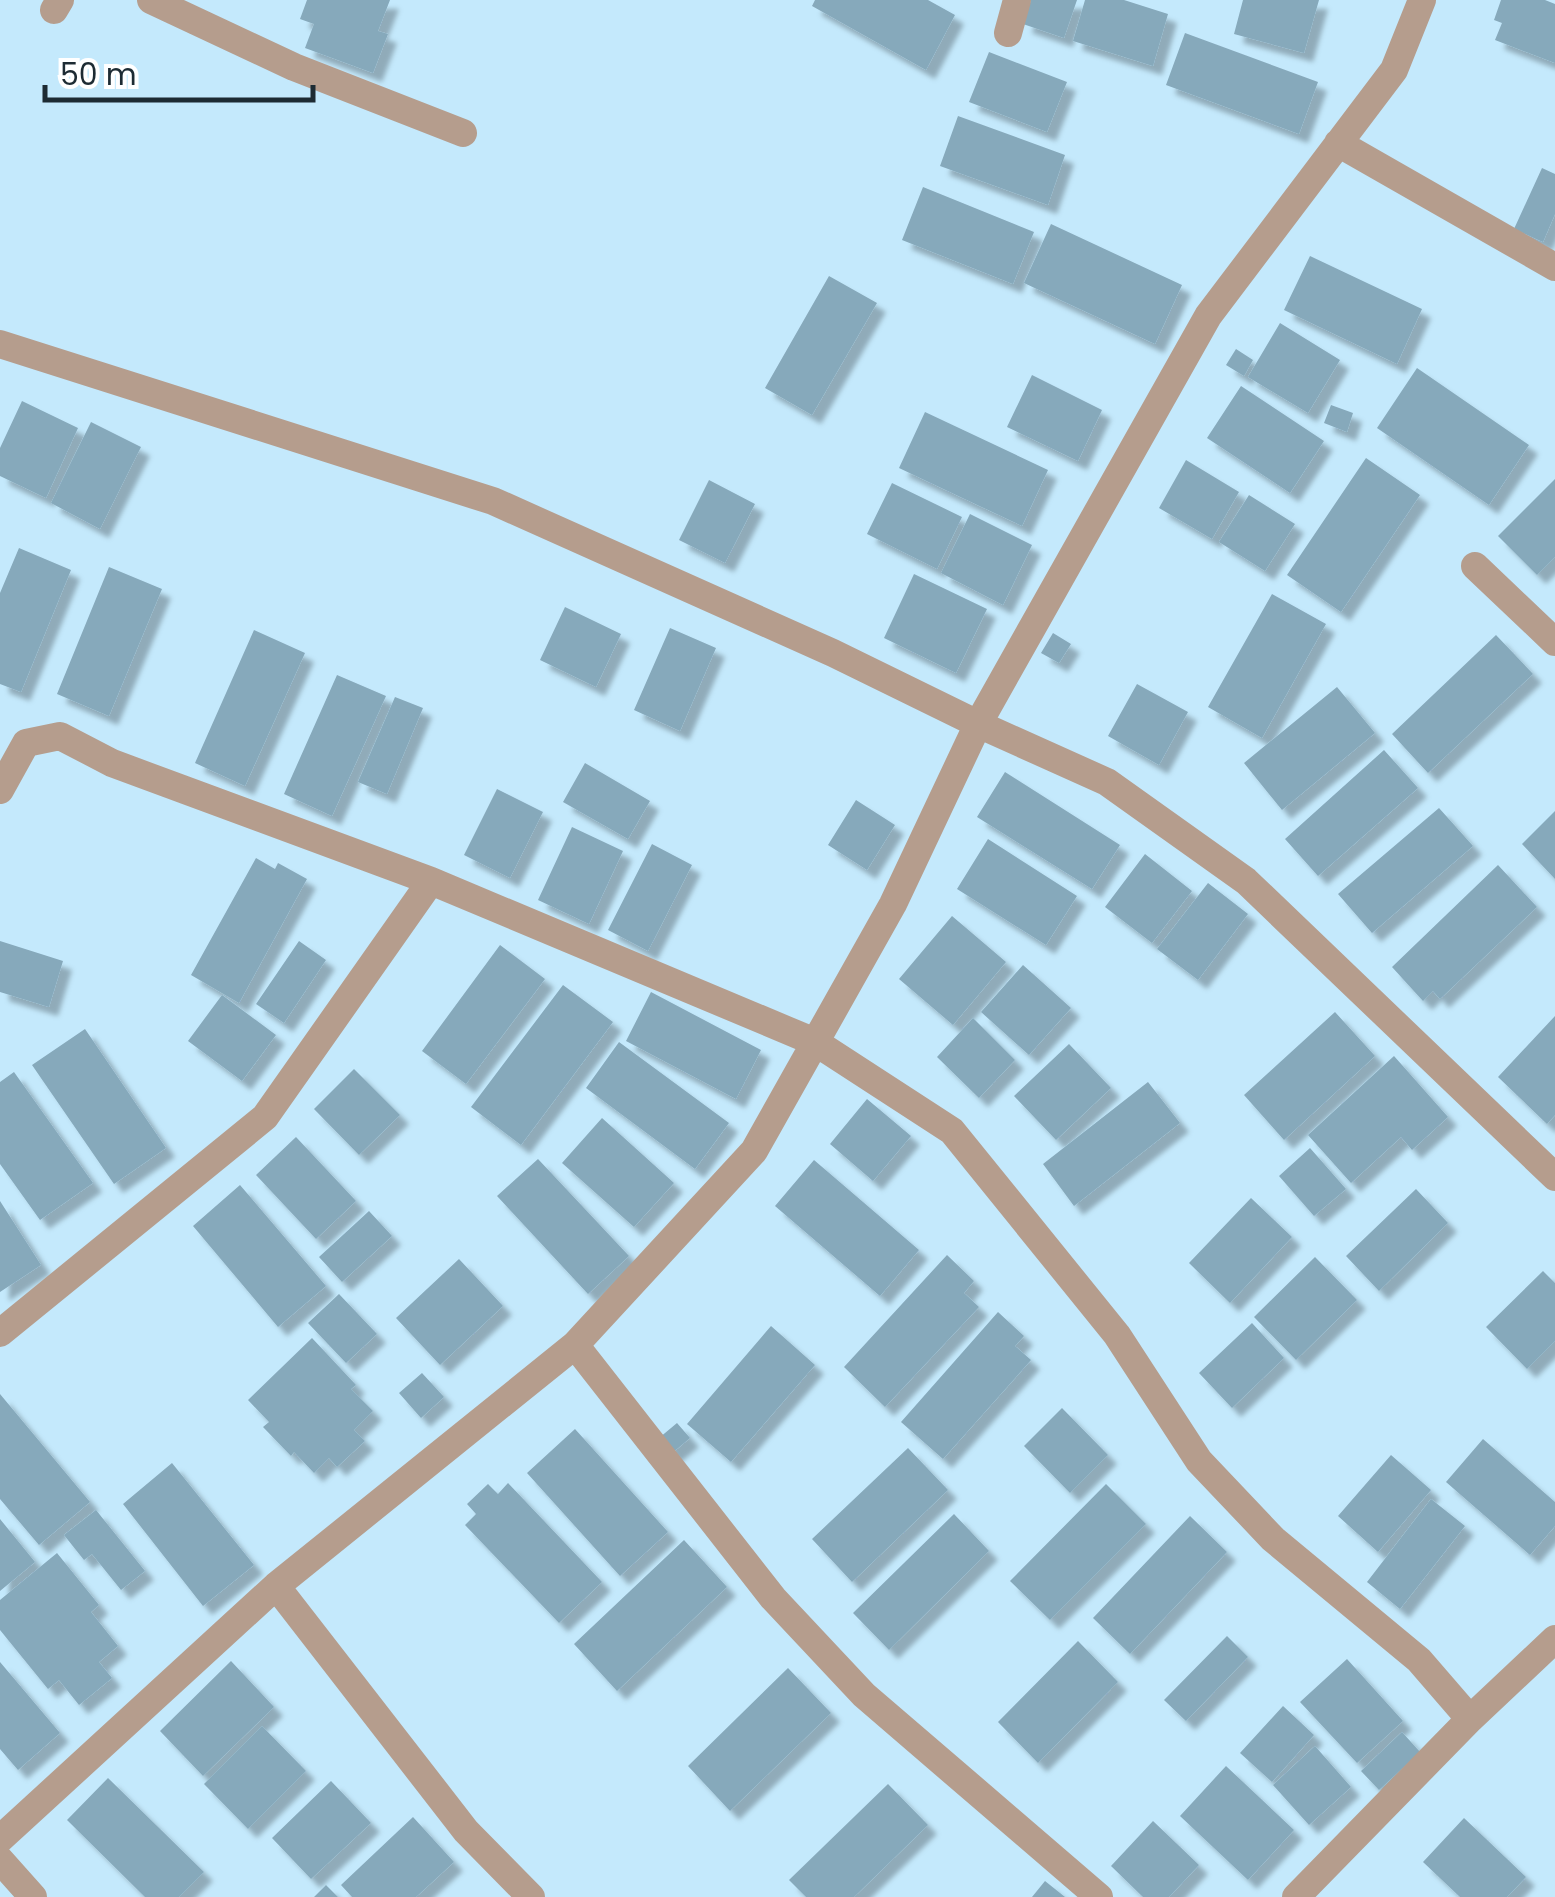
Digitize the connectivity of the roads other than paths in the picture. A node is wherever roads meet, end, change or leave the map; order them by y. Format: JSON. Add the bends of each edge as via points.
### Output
{"nodes":[{"id":1,"x":151,"y":0,"type":"edge"},
{"id":2,"x":1017,"y":0,"type":"edge"},
{"id":3,"x":1422,"y":0,"type":"edge"},
{"id":4,"x":1008,"y":33,"type":"dead end"},
{"id":5,"x":463,"y":133,"type":"dead end"},
{"id":6,"x":1338,"y":144,"type":"junction"},
{"id":7,"x":1555,"y":268,"type":"edge"},
{"id":8,"x":0,"y":344,"type":"edge"},
{"id":9,"x":1475,"y":566,"type":"dead end"},
{"id":10,"x":1555,"y":642,"type":"edge"},
{"id":11,"x":978,"y":724,"type":"junction"},
{"id":12,"x":0,"y":790,"type":"edge"},
{"id":13,"x":431,"y":881,"type":"junction"},
{"id":14,"x":815,"y":1042,"type":"junction"},
{"id":15,"x":1555,"y":1177,"type":"edge"},
{"id":16,"x":0,"y":1333,"type":"edge"},
{"id":17,"x":576,"y":1345,"type":"junction"},
{"id":18,"x":276,"y":1586,"type":"junction"},
{"id":19,"x":1555,"y":1639,"type":"edge"},
{"id":20,"x":1470,"y":1720,"type":"junction"},
{"id":21,"x":0,"y":1839,"type":"edge"},
{"id":22,"x":0,"y":1860,"type":"edge"},
{"id":23,"x":33,"y":1897,"type":"edge"},
{"id":24,"x":531,"y":1897,"type":"edge"},
{"id":25,"x":1098,"y":1897,"type":"edge"},
{"id":26,"x":1296,"y":1897,"type":"edge"}],
"edges":[{"from":1,"to":5,"type":"street","via":[[294,67]]},
{"from":2,"to":4,"type":"street"},
{"from":3,"to":6,"type":"street","via":[[1394,70]]},
{"from":6,"to":7,"type":"street"},
{"from":6,"to":11,"type":"street","via":[[1208,316]]},
{"from":8,"to":11,"type":"street","via":[[494,500]]},
{"from":9,"to":10,"type":"street"},
{"from":11,"to":14,"type":"street","via":[[894,904]]},
{"from":11,"to":15,"type":"street","via":[[1107,782],[1246,881]]},
{"from":12,"to":13,"type":"street","via":[[26,743],[60,736],[112,763]]},
{"from":13,"to":14,"type":"street"},
{"from":13,"to":16,"type":"street","via":[[265,1117]]},
{"from":14,"to":17,"type":"street","via":[[754,1151]]},
{"from":14,"to":20,"type":"street","via":[[952,1130],[1117,1334],[1199,1461],[1273,1539],[1419,1660]]},
{"from":17,"to":18,"type":"street"},
{"from":17,"to":25,"type":"street","via":[[773,1598],[864,1695]]},
{"from":18,"to":21,"type":"street"},
{"from":18,"to":24,"type":"street","via":[[466,1831]]},
{"from":19,"to":20,"type":"street"},
{"from":20,"to":26,"type":"street"},
{"from":22,"to":23,"type":"street"}]}
